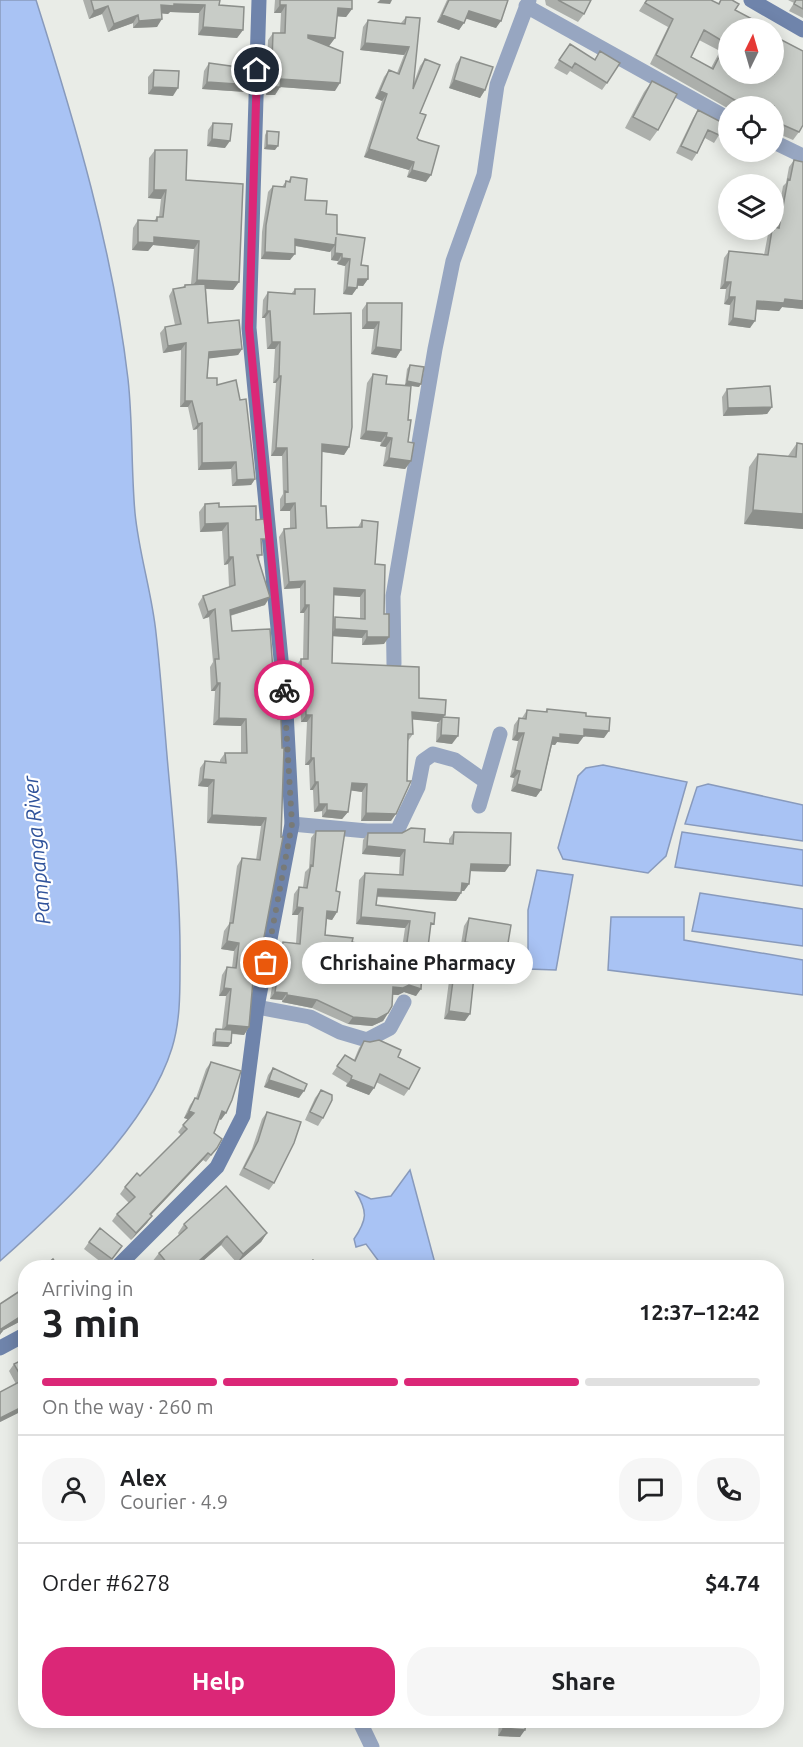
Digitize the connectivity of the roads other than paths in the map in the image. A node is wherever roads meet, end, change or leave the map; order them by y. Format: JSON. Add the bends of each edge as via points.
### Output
{"nodes":[{"id":1,"x":259,"y":0,"type":"edge"},
{"id":2,"x":751,"y":0,"type":"edge"},
{"id":3,"x":528,"y":3,"type":"edge"},
{"id":4,"x":803,"y":30,"type":"edge"},
{"id":5,"x":718,"y":113,"type":"edge"},
{"id":6,"x":784,"y":147,"type":"edge"},
{"id":7,"x":803,"y":156,"type":"edge"},
{"id":8,"x":394,"y":664,"type":"edge"},
{"id":9,"x":500,"y":734,"type":"dead end"},
{"id":10,"x":486,"y":782,"type":"junction"},
{"id":11,"x":480,"y":806,"type":"dead end"},
{"id":12,"x":292,"y":824,"type":"junction"},
{"id":13,"x":404,"y":1002,"type":"dead end"},
{"id":14,"x":257,"y":1007,"type":"junction"},
{"id":15,"x":124,"y":1260,"type":"edge"},
{"id":16,"x":18,"y":1338,"type":"edge"},
{"id":17,"x":0,"y":1348,"type":"edge"},
{"id":18,"x":363,"y":1728,"type":"edge"},
{"id":19,"x":372,"y":1747,"type":"edge"}],
"edges":[{"from":1,"to":12,"type":"main road","via":[[249,328],[286,711]]},
{"from":2,"to":4,"type":"main road"},
{"from":3,"to":5,"type":"street"},
{"from":3,"to":8,"type":"street","via":[[496,85],[484,175],[453,261],[435,349],[393,596]]},
{"from":6,"to":7,"type":"street"},
{"from":9,"to":10,"type":"street"},
{"from":10,"to":11,"type":"street"},
{"from":10,"to":12,"type":"street","via":[[455,760],[433,754],[423,761],[418,787],[397,831]]},
{"from":12,"to":14,"type":"main road"},
{"from":13,"to":14,"type":"street","via":[[390,1028],[368,1040],[310,1017]]},
{"from":14,"to":15,"type":"main road","via":[[243,1116],[217,1167]]},
{"from":16,"to":17,"type":"main road"},
{"from":18,"to":19,"type":"street"}]}
